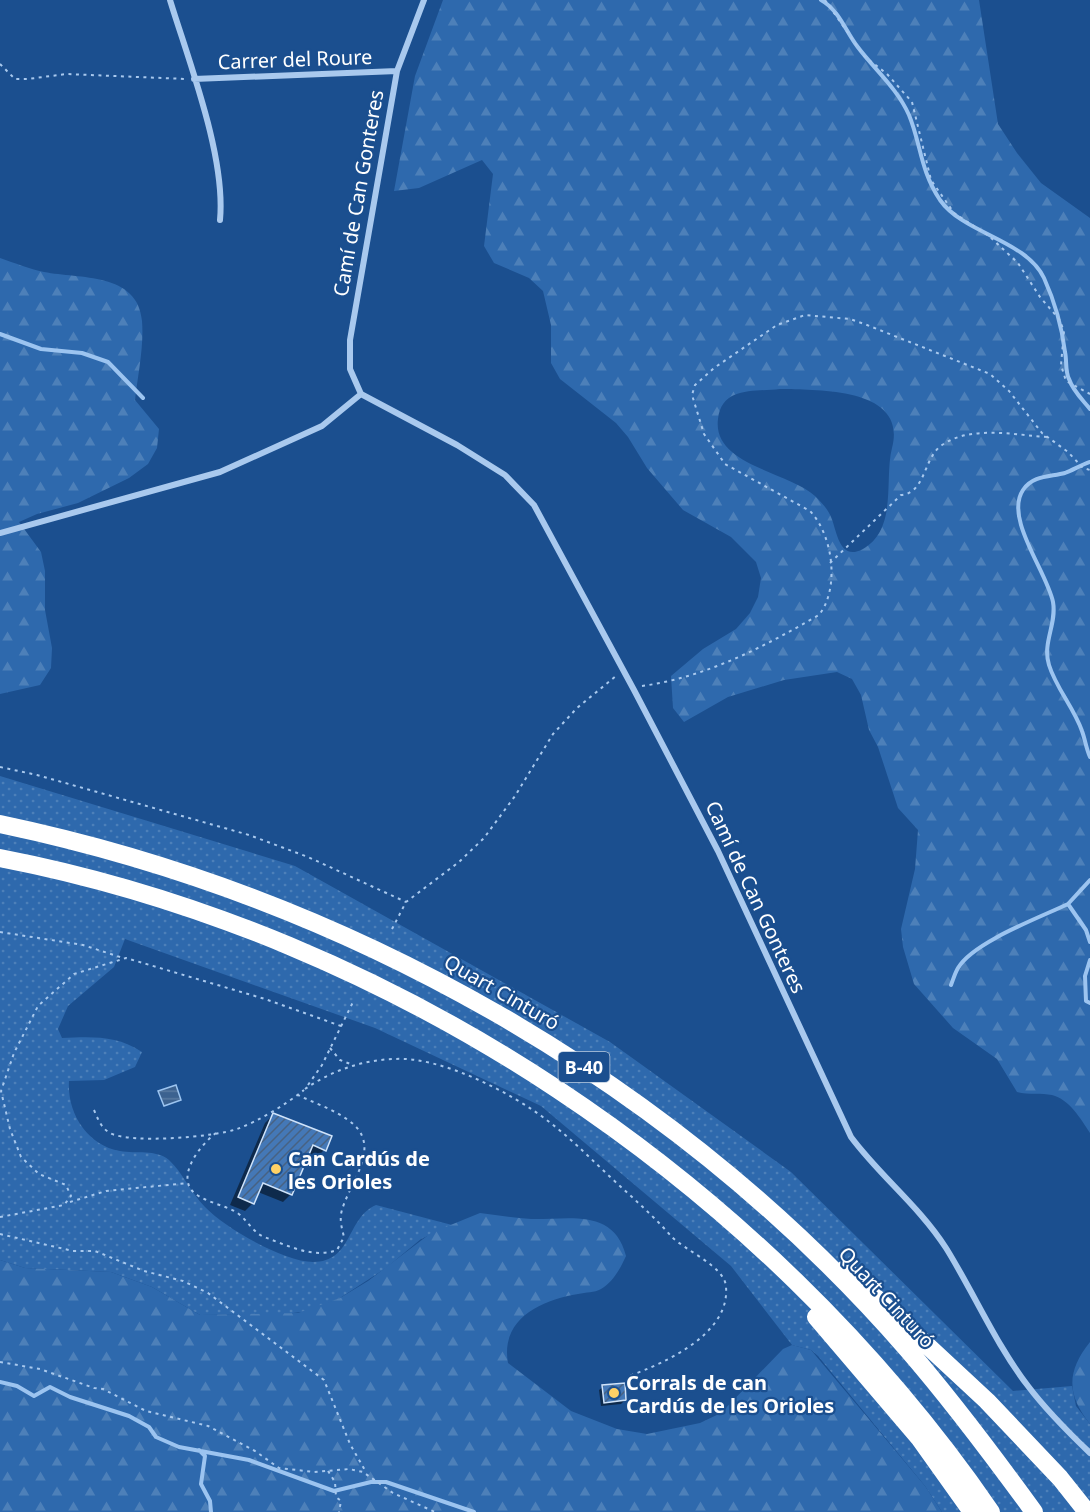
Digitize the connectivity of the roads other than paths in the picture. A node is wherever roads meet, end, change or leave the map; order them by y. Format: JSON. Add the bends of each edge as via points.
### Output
{"nodes":[{"id":1,"x":170,"y":0,"type":"edge"},
{"id":2,"x":424,"y":0,"type":"edge"},
{"id":3,"x":397,"y":72,"type":"junction"},
{"id":4,"x":194,"y":79,"type":"junction"},
{"id":5,"x":220,"y":220,"type":"dead end"},
{"id":6,"x":361,"y":394,"type":"junction"},
{"id":7,"x":0,"y":533,"type":"edge"},
{"id":8,"x":0,"y":824,"type":"edge"},
{"id":9,"x":0,"y":858,"type":"edge"},
{"id":10,"x":799,"y":1238,"type":"junction"},
{"id":11,"x":776,"y":1263,"type":"junction"},
{"id":12,"x":1090,"y":1453,"type":"edge"},
{"id":13,"x":972,"y":1512,"type":"edge"},
{"id":14,"x":991,"y":1512,"type":"edge"},
{"id":15,"x":1034,"y":1512,"type":"edge"},
{"id":16,"x":1087,"y":1512,"type":"edge"}],
"edges":[{"from":1,"to":4,"type":"street"},
{"from":2,"to":3,"type":"street","name":"Camí de Can Gonteres"},
{"from":3,"to":4,"type":"street","name":"Carrer del Roure"},
{"from":3,"to":6,"type":"street","name":"Camí de Can Gonteres","via":[[350,340],[350,369]]},
{"from":4,"to":5,"type":"street","via":[[220,184]]},
{"from":6,"to":7,"type":"street","via":[[322,426],[220,472]]},
{"from":6,"to":12,"type":"street","name":"Camí de Can Gonteres","via":[[457,445],[512,482],[534,505],[718,850],[851,1137],[874,1168],[921,1214],[1027,1385]]},
{"from":8,"to":10,"type":"highway","name":"Quart Cinturó","number":"B-40","via":[[93,846],[220,885],[317,923],[446,984],[524,1028],[641,1106],[743,1187]]},
{"from":9,"to":11,"type":"highway","number":"B-40","via":[[107,884],[200,913],[273,940],[400,999],[513,1061],[578,1103],[666,1168]]},
{"from":10,"to":15,"type":"highway","name":"Quart Cinturó","number":"B-40","via":[[907,1349]]},
{"from":10,"to":16,"type":"highway","via":[[851,1273],[898,1316],[987,1401]]},
{"from":11,"to":13,"type":"highway","via":[[818,1321],[920,1439]]},
{"from":11,"to":14,"type":"highway","number":"B-40","via":[[884,1373]]}]}
